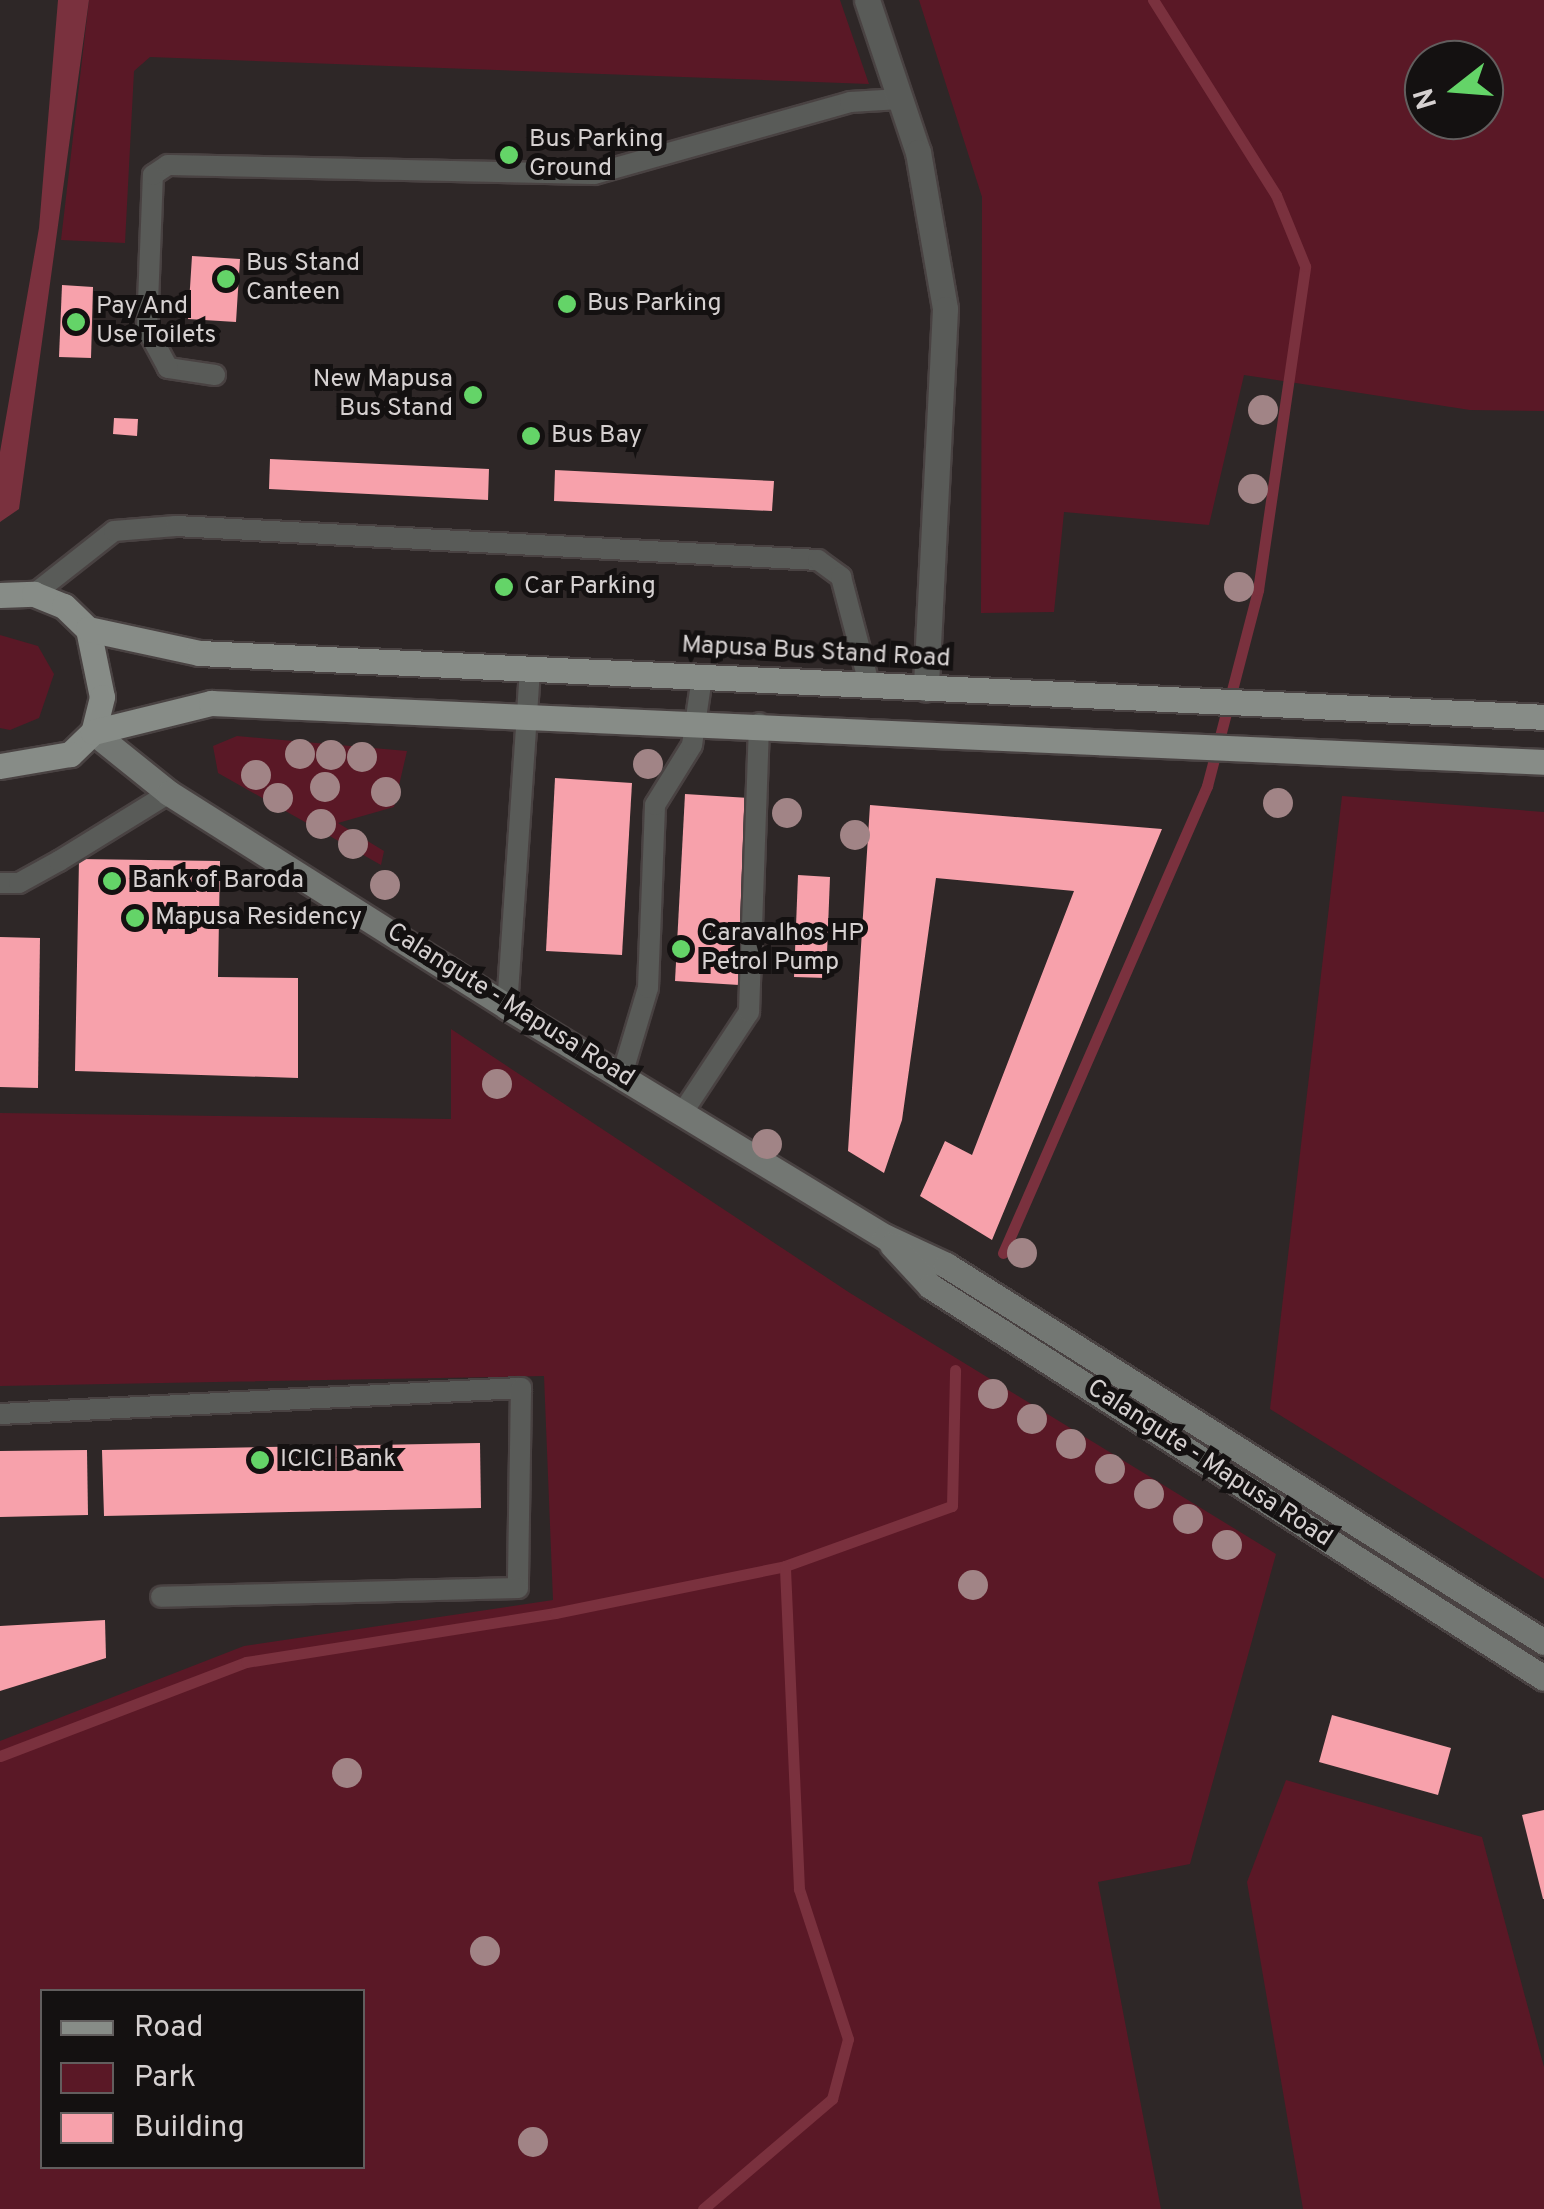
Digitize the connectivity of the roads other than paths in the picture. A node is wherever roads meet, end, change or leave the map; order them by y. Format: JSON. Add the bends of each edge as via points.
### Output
{"nodes":[{"id":1,"x":867,"y":0,"type":"edge"},
{"id":2,"x":900,"y":99,"type":"junction"},
{"id":3,"x":215,"y":375,"type":"dead end"},
{"id":4,"x":34,"y":594,"type":"junction"},
{"id":5,"x":0,"y":595,"type":"edge"},
{"id":6,"x":88,"y":629,"type":"junction"},
{"id":7,"x":530,"y":669,"type":"junction"},
{"id":8,"x":702,"y":678,"type":"junction"},
{"id":9,"x":870,"y":684,"type":"junction"},
{"id":10,"x":926,"y":689,"type":"junction"},
{"id":11,"x":528,"y":714,"type":"junction"},
{"id":12,"x":1544,"y":717,"type":"edge"},
{"id":13,"x":693,"y":719,"type":"junction"},
{"id":14,"x":760,"y":724,"type":"junction"},
{"id":15,"x":93,"y":732,"type":"junction"},
{"id":16,"x":1544,"y":762,"type":"edge"},
{"id":17,"x":0,"y":766,"type":"edge"},
{"id":18,"x":168,"y":793,"type":"junction"},
{"id":19,"x":0,"y":883,"type":"edge"},
{"id":20,"x":507,"y":1008,"type":"junction"},
{"id":21,"x":622,"y":1075,"type":"junction"},
{"id":22,"x":683,"y":1112,"type":"junction"},
{"id":23,"x":886,"y":1237,"type":"junction"},
{"id":24,"x":0,"y":1414,"type":"edge"},
{"id":25,"x":161,"y":1597,"type":"dead end"},
{"id":26,"x":1544,"y":1642,"type":"edge"},
{"id":27,"x":1544,"y":1678,"type":"edge"}],
"edges":[{"from":1,"to":2,"type":"street"},
{"from":2,"to":3,"type":"lane","via":[[850,102],[594,174],[168,165],[153,175],[147,329],[168,368]]},
{"from":2,"to":10,"type":"street","via":[[918,152],[945,309]]},
{"from":4,"to":5,"type":"main road"},
{"from":4,"to":6,"type":"main road","via":[[64,606]]},
{"from":4,"to":9,"type":"lane","via":[[114,530],[176,526],[818,560],[841,577]]},
{"from":6,"to":7,"type":"main road","name":"Mapusa Bus Stand Road","via":[[199,653]]},
{"from":6,"to":15,"type":"main road","via":[[102,697]]},
{"from":7,"to":8,"type":"main road","name":"Mapusa Bus Stand Road"},
{"from":7,"to":11,"type":"lane"},
{"from":8,"to":9,"type":"main road","name":"Mapusa Bus Stand Road"},
{"from":8,"to":13,"type":"lane"},
{"from":9,"to":10,"type":"main road","name":"Mapusa Bus Stand Road"},
{"from":10,"to":12,"type":"main road","name":"Mapusa Bus Stand Road"},
{"from":11,"to":13,"type":"main road"},
{"from":11,"to":15,"type":"main road","via":[[212,703]]},
{"from":11,"to":20,"type":"lane"},
{"from":13,"to":14,"type":"main road"},
{"from":13,"to":21,"type":"lane","via":[[692,745],[655,805],[648,988]]},
{"from":14,"to":16,"type":"main road"},
{"from":14,"to":22,"type":"lane","via":[[749,1012]]},
{"from":15,"to":17,"type":"main road","via":[[70,754]]},
{"from":15,"to":18,"type":"main road","name":"Calangute - Mapusa Road"},
{"from":18,"to":19,"type":"lane","via":[[20,883]]},
{"from":18,"to":20,"type":"main road","name":"Calangute - Mapusa Road"},
{"from":20,"to":21,"type":"main road","name":"Calangute - Mapusa Road"},
{"from":21,"to":22,"type":"main road","name":"Calangute - Mapusa Road"},
{"from":22,"to":23,"type":"main road","name":"Calangute - Mapusa Road"},
{"from":23,"to":26,"type":"main road","name":"Calangute - Mapusa Road","via":[[946,1265]]},
{"from":23,"to":27,"type":"main road","name":"Calangute - Mapusa Road","via":[[930,1286]]},
{"from":24,"to":25,"type":"lane","via":[[521,1388],[518,1588]]}]}
